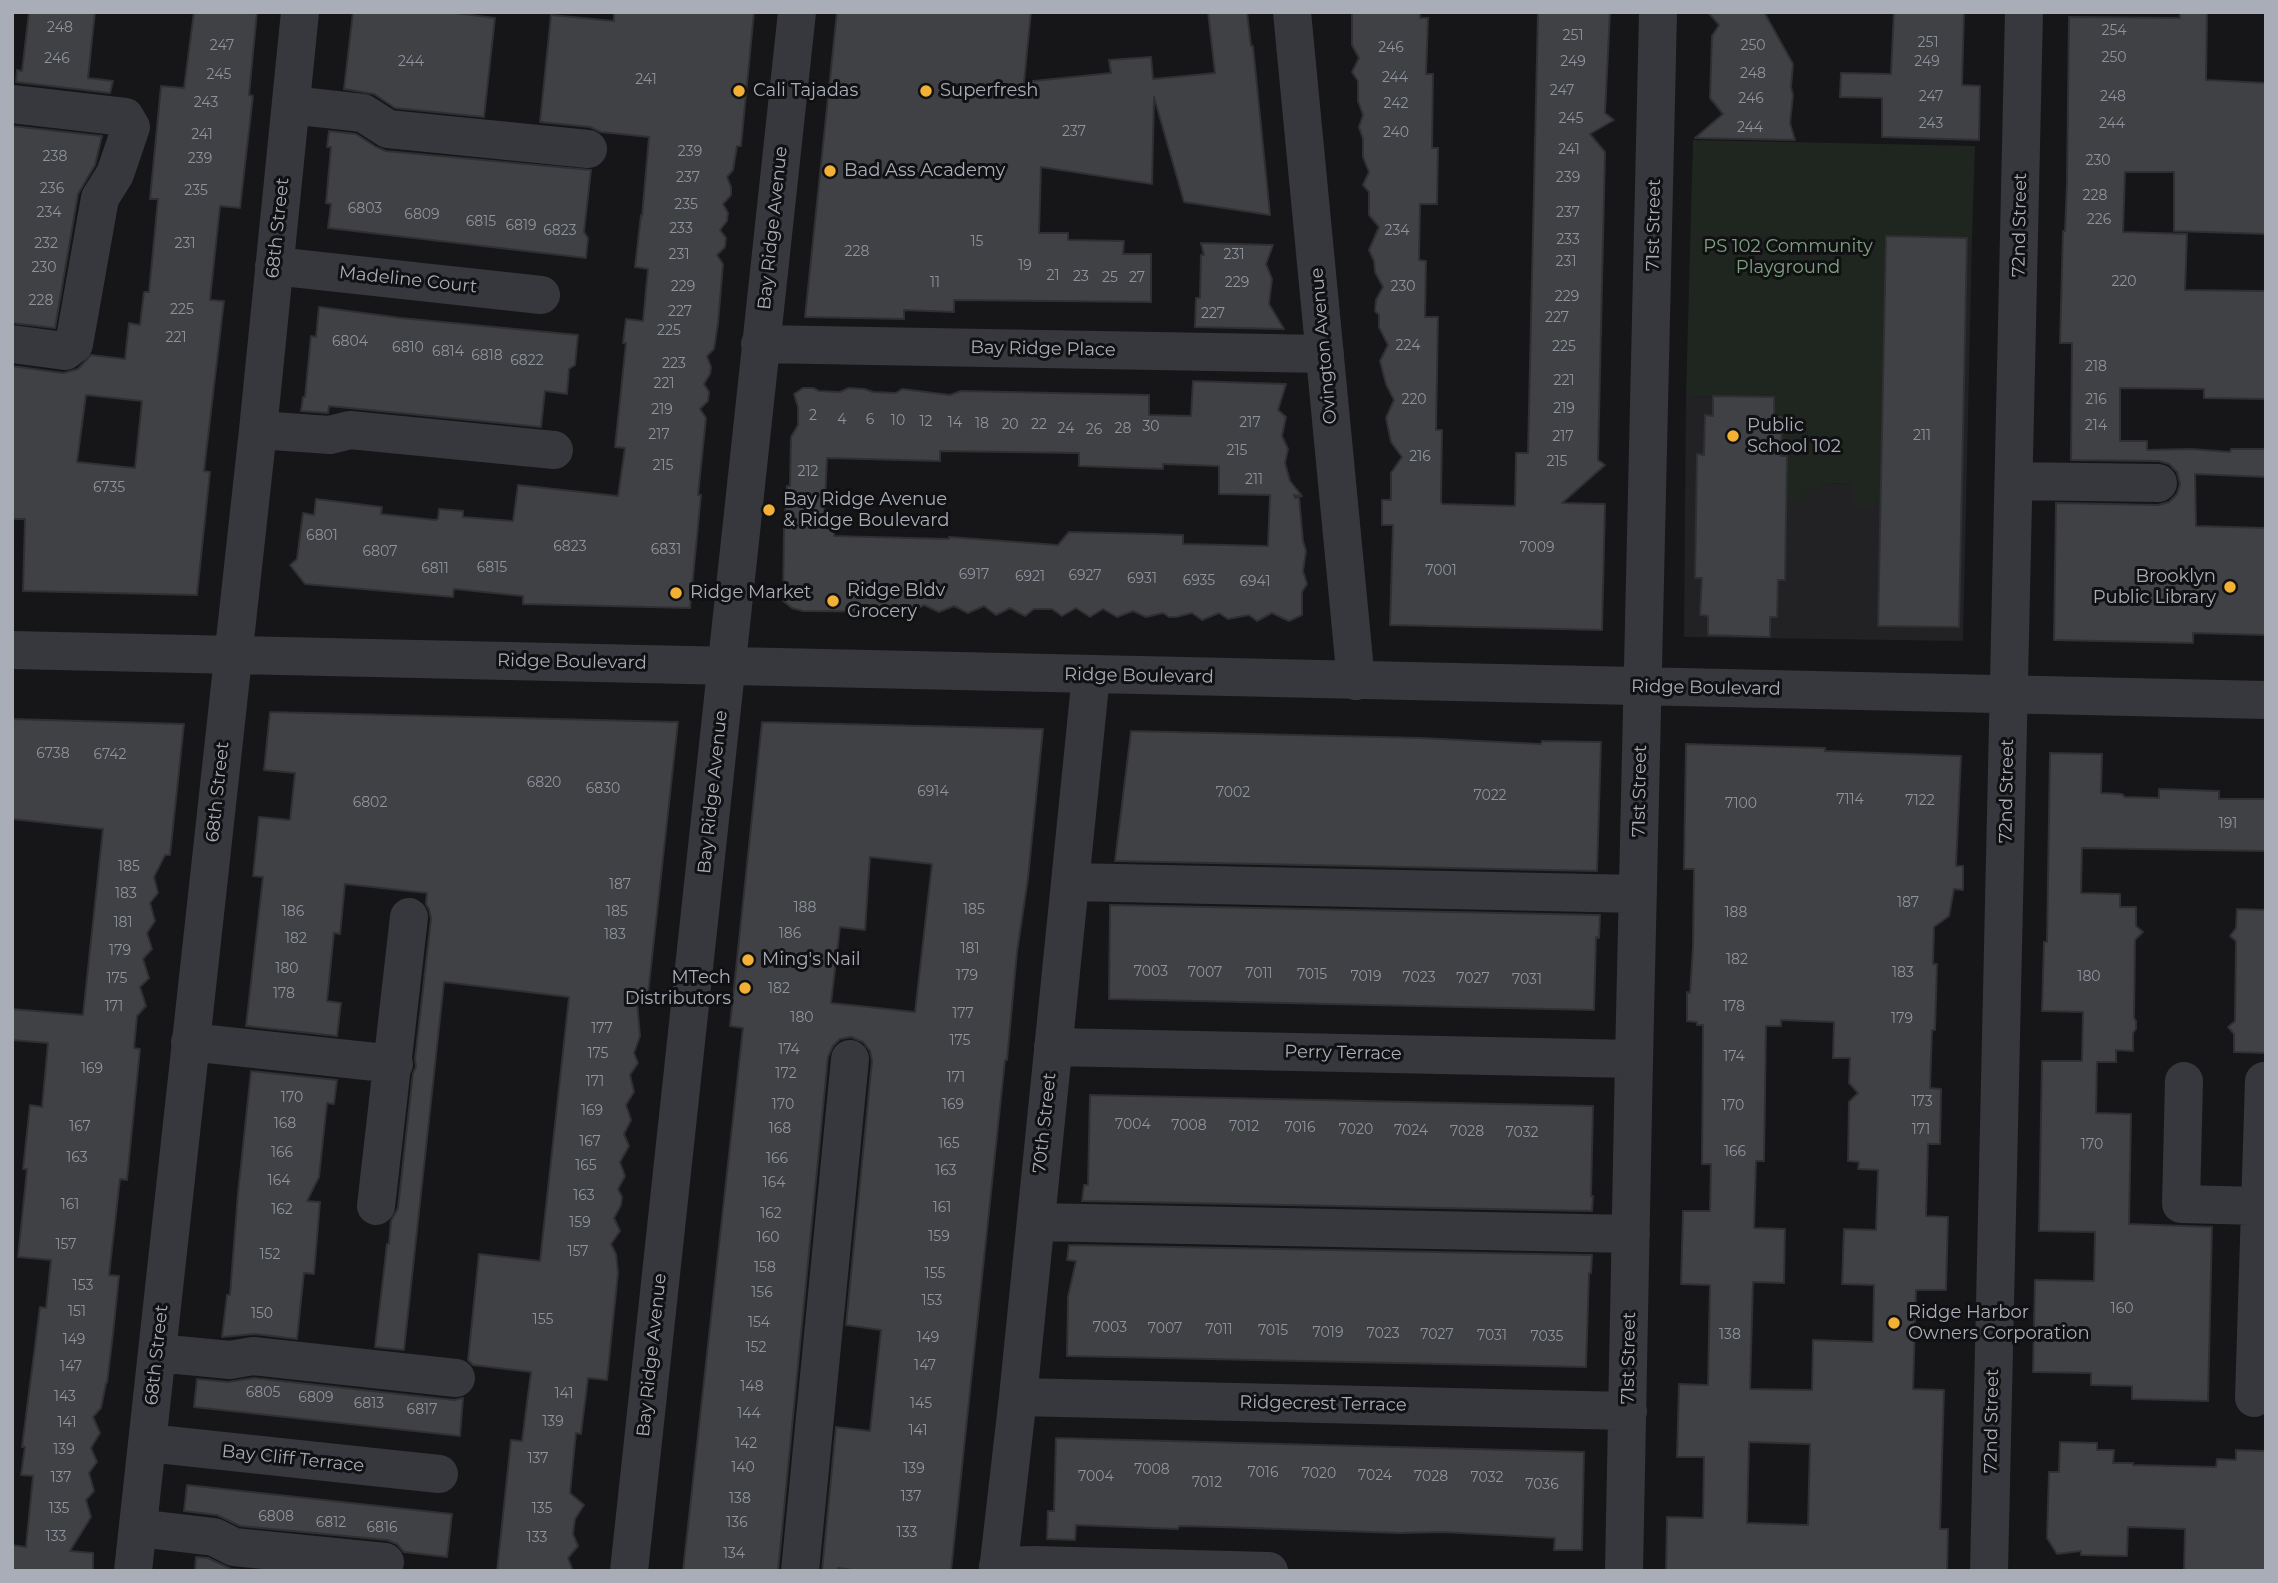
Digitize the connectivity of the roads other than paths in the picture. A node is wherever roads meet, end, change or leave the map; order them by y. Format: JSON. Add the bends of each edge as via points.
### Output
{"nodes":[{"id":1,"x":300,"y":12,"type":"edge"},
{"id":2,"x":797,"y":12,"type":"edge"},
{"id":3,"x":1292,"y":12,"type":"edge"},
{"id":4,"x":1658,"y":12,"type":"edge"},
{"id":5,"x":2025,"y":12,"type":"edge"},
{"id":6,"x":12,"y":104,"type":"edge"},
{"id":7,"x":291,"y":105,"type":"junction"},
{"id":8,"x":588,"y":149,"type":"dead end"},
{"id":9,"x":274,"y":266,"type":"junction"},
{"id":10,"x":541,"y":295,"type":"dead end"},
{"id":11,"x":12,"y":344,"type":"edge"},
{"id":12,"x":760,"y":344,"type":"junction"},
{"id":13,"x":1325,"y":354,"type":"junction"},
{"id":14,"x":258,"y":429,"type":"junction"},
{"id":15,"x":554,"y":450,"type":"dead end"},
{"id":16,"x":2014,"y":481,"type":"junction"},
{"id":17,"x":2158,"y":483,"type":"dead end"},
{"id":18,"x":12,"y":650,"type":"edge"},
{"id":19,"x":232,"y":654,"type":"junction"},
{"id":20,"x":727,"y":666,"type":"junction"},
{"id":21,"x":1091,"y":674,"type":"junction"},
{"id":22,"x":1356,"y":681,"type":"junction"},
{"id":23,"x":1643,"y":687,"type":"junction"},
{"id":24,"x":2009,"y":694,"type":"junction"},
{"id":25,"x":2266,"y":700,"type":"edge"},
{"id":26,"x":1070,"y":882,"type":"junction"},
{"id":27,"x":1638,"y":894,"type":"junction"},
{"id":28,"x":410,"y":918,"type":"dead end"},
{"id":29,"x":190,"y":1042,"type":"junction"},
{"id":30,"x":1052,"y":1047,"type":"junction"},
{"id":31,"x":850,"y":1059,"type":"dead end"},
{"id":32,"x":1634,"y":1059,"type":"junction"},
{"id":33,"x":394,"y":1065,"type":"junction"},
{"id":34,"x":2184,"y":1081,"type":"dead end"},
{"id":35,"x":2264,"y":1081,"type":"dead end"},
{"id":36,"x":376,"y":1206,"type":"dead end"},
{"id":37,"x":2260,"y":1206,"type":"junction"},
{"id":38,"x":1035,"y":1222,"type":"junction"},
{"id":39,"x":1631,"y":1234,"type":"junction"},
{"id":40,"x":2261,"y":1343,"type":"edge"},
{"id":41,"x":157,"y":1353,"type":"junction"},
{"id":42,"x":456,"y":1378,"type":"dead end"},
{"id":43,"x":1018,"y":1397,"type":"junction"},
{"id":44,"x":2255,"y":1398,"type":"dead end"},
{"id":45,"x":1628,"y":1411,"type":"junction"},
{"id":46,"x":148,"y":1443,"type":"junction"},
{"id":47,"x":439,"y":1474,"type":"dead end"},
{"id":48,"x":138,"y":1528,"type":"junction"},
{"id":49,"x":385,"y":1562,"type":"dead end"},
{"id":50,"x":998,"y":1569,"type":"edge"},
{"id":51,"x":133,"y":1571,"type":"edge"},
{"id":52,"x":629,"y":1571,"type":"edge"},
{"id":53,"x":800,"y":1571,"type":"edge"},
{"id":54,"x":1269,"y":1571,"type":"edge"},
{"id":55,"x":1624,"y":1571,"type":"edge"},
{"id":56,"x":1989,"y":1571,"type":"edge"}],
"edges":[{"from":1,"to":7,"type":"street","name":"68th Street"},
{"from":2,"to":12,"type":"street","name":"Bay Ridge Avenue"},
{"from":3,"to":13,"type":"street","name":"Ovington Avenue"},
{"from":4,"to":23,"type":"street","name":"71st Street"},
{"from":5,"to":16,"type":"street","name":"72nd Street"},
{"from":6,"to":11,"type":"street","via":[[125,117],[131,127],[115,174],[100,198],[74,344],[65,351]]},
{"from":7,"to":8,"type":"street","via":[[363,113],[388,129]]},
{"from":7,"to":9,"type":"street","name":"68th Street"},
{"from":9,"to":10,"type":"street","name":"Madeline Court"},
{"from":9,"to":14,"type":"street","name":"68th Street"},
{"from":12,"to":13,"type":"street","name":"Bay Ridge Place"},
{"from":12,"to":20,"type":"street","name":"Bay Ridge Avenue"},
{"from":13,"to":22,"type":"street","name":"Ovington Avenue"},
{"from":14,"to":15,"type":"street","via":[[330,435],[350,430]]},
{"from":14,"to":19,"type":"street","name":"68th Street"},
{"from":16,"to":17,"type":"street"},
{"from":16,"to":24,"type":"street","name":"72nd Street"},
{"from":18,"to":19,"type":"street","name":"Ridge Boulevard"},
{"from":19,"to":20,"type":"street","name":"Ridge Boulevard"},
{"from":19,"to":29,"type":"street","name":"68th Street"},
{"from":20,"to":21,"type":"street","name":"Ridge Boulevard"},
{"from":20,"to":52,"type":"street","name":"Bay Ridge Avenue"},
{"from":21,"to":22,"type":"street","name":"Ridge Boulevard"},
{"from":21,"to":26,"type":"street","name":"70th Street"},
{"from":22,"to":23,"type":"street","name":"Ridge Boulevard"},
{"from":23,"to":24,"type":"street","name":"Ridge Boulevard"},
{"from":23,"to":27,"type":"street","name":"71st Street"},
{"from":24,"to":25,"type":"street","name":"Ridge Boulevard"},
{"from":24,"to":56,"type":"street","name":"72nd Street"},
{"from":26,"to":27,"type":"street"},
{"from":26,"to":30,"type":"street","name":"70th Street"},
{"from":27,"to":32,"type":"street","name":"71st Street"},
{"from":28,"to":33,"type":"street"},
{"from":29,"to":33,"type":"street"},
{"from":29,"to":41,"type":"street","name":"68th Street"},
{"from":30,"to":32,"type":"street","name":"Perry Terrace"},
{"from":30,"to":38,"type":"street","name":"70th Street"},
{"from":31,"to":53,"type":"street"},
{"from":32,"to":39,"type":"street","name":"71st Street"},
{"from":33,"to":36,"type":"street"},
{"from":34,"to":37,"type":"street","via":[[2181,1204]]},
{"from":35,"to":37,"type":"street"},
{"from":37,"to":40,"type":"street"},
{"from":38,"to":39,"type":"street"},
{"from":38,"to":43,"type":"street","name":"70th Street"},
{"from":39,"to":45,"type":"street","name":"71st Street"},
{"from":40,"to":44,"type":"street"},
{"from":41,"to":42,"type":"street","via":[[230,1360],[253,1356]]},
{"from":41,"to":46,"type":"street","name":"68th Street"},
{"from":43,"to":45,"type":"street","name":"Ridgecrest Terrace"},
{"from":43,"to":50,"type":"street","name":"70th Street"},
{"from":45,"to":55,"type":"street","name":"71st Street"},
{"from":46,"to":47,"type":"street","name":"Bay Cliff Terrace"},
{"from":46,"to":48,"type":"street","name":"68th Street"},
{"from":48,"to":49,"type":"street","via":[[214,1537],[234,1547]]},
{"from":48,"to":51,"type":"street","name":"68th Street"},
{"from":50,"to":54,"type":"street","via":[[1035,1565]]}]}
